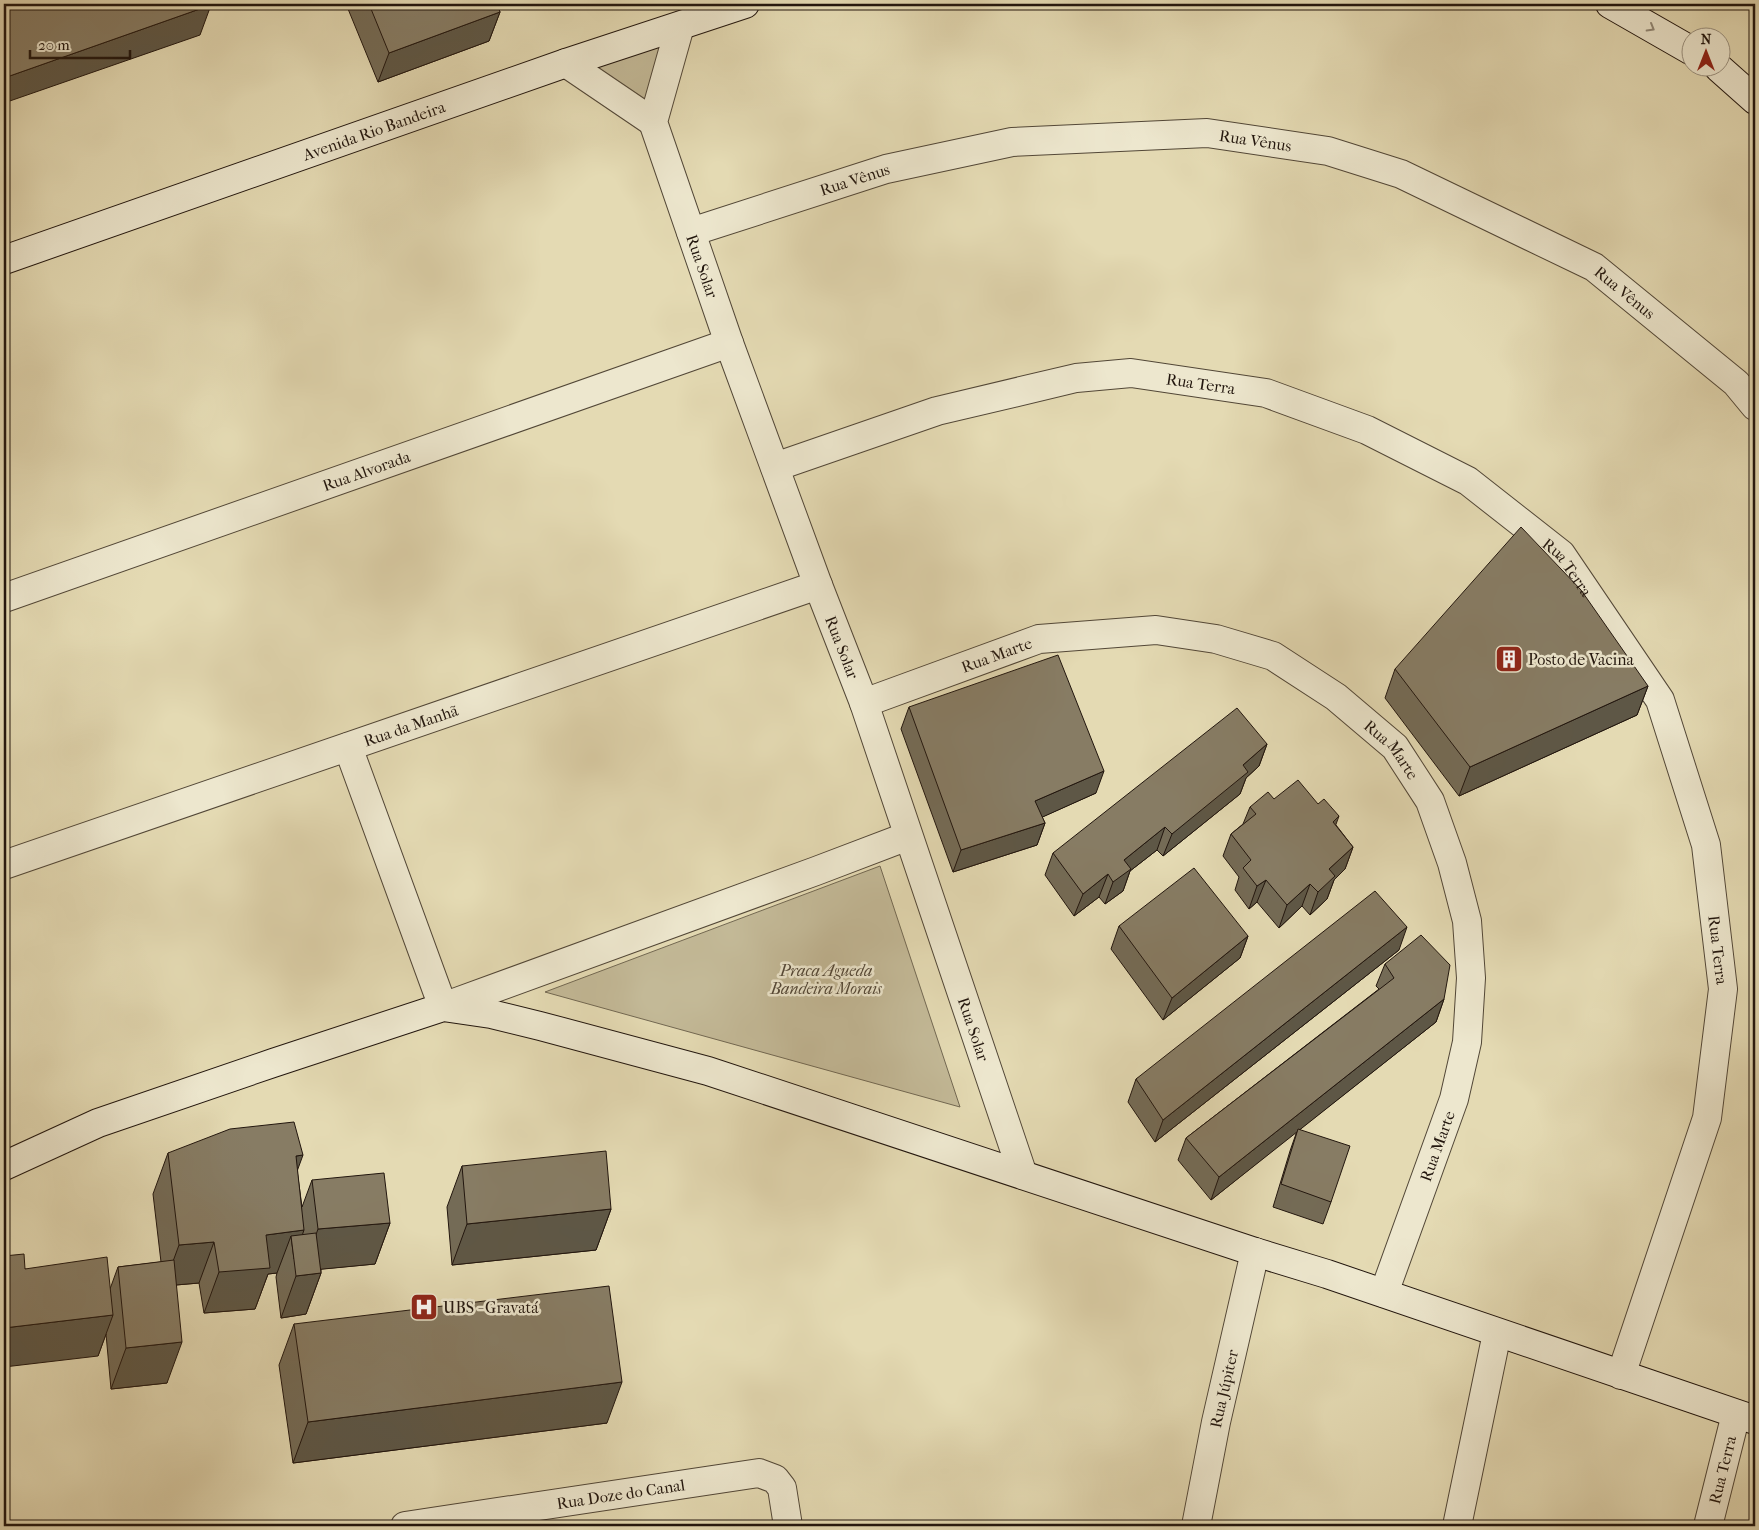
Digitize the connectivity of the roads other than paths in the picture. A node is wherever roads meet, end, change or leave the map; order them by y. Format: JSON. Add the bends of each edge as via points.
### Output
{"nodes":[{"id":1,"x":745,"y":4,"type":"edge"},
{"id":2,"x":1610,"y":4,"type":"edge"},
{"id":3,"x":680,"y":26,"type":"junction"},
{"id":4,"x":1682,"y":45,"type":"edge"},
{"id":5,"x":566,"y":63,"type":"junction"},
{"id":6,"x":1730,"y":78,"type":"edge"},
{"id":7,"x":1755,"y":100,"type":"edge"},
{"id":8,"x":653,"y":122,"type":"junction"},
{"id":9,"x":691,"y":232,"type":"junction"},
{"id":10,"x":4,"y":260,"type":"edge"},
{"id":11,"x":730,"y":343,"type":"junction"},
{"id":12,"x":1755,"y":406,"type":"edge"},
{"id":13,"x":774,"y":467,"type":"junction"},
{"id":14,"x":818,"y":584,"type":"junction"},
{"id":15,"x":4,"y":598,"type":"edge"},
{"id":16,"x":864,"y":703,"type":"junction"},
{"id":17,"x":348,"y":747,"type":"junction"},
{"id":18,"x":908,"y":836,"type":"junction"},
{"id":19,"x":4,"y":865,"type":"edge"},
{"id":20,"x":443,"y":1007,"type":"junction"},
{"id":21,"x":4,"y":1166,"type":"edge"},
{"id":22,"x":1023,"y":1175,"type":"junction"},
{"id":23,"x":1255,"y":1252,"type":"junction"},
{"id":24,"x":1384,"y":1293,"type":"junction"},
{"id":25,"x":1498,"y":1333,"type":"junction"},
{"id":26,"x":1621,"y":1375,"type":"junction"},
{"id":27,"x":1746,"y":1417,"type":"edge"},
{"id":28,"x":405,"y":1526,"type":"edge"},
{"id":29,"x":788,"y":1526,"type":"edge"},
{"id":30,"x":1196,"y":1526,"type":"edge"},
{"id":31,"x":1457,"y":1526,"type":"edge"},
{"id":32,"x":1708,"y":1526,"type":"edge"}],
"edges":[{"from":1,"to":3,"type":"street","name":"Avenida Rio Bandeira"},
{"from":2,"to":4,"type":"street","one_way":true},
{"from":3,"to":5,"type":"street","name":"Avenida Rio Bandeira"},
{"from":3,"to":8,"type":"street"},
{"from":5,"to":8,"type":"street"},
{"from":5,"to":10,"type":"street","name":"Avenida Rio Bandeira"},
{"from":6,"to":7,"type":"street"},
{"from":8,"to":9,"type":"street","name":"Rua Solar"},
{"from":9,"to":11,"type":"street","name":"Rua Solar"},
{"from":9,"to":12,"type":"street","name":"Rua Vênus","via":[[886,169],[1012,142],[1207,133],[1328,151],[1401,174],[1594,267],[1736,383]]},
{"from":11,"to":13,"type":"street","name":"Rua Solar"},
{"from":11,"to":15,"type":"street","name":"Rua Alvorada"},
{"from":13,"to":14,"type":"street","name":"Rua Solar"},
{"from":13,"to":26,"type":"street","name":"Rua Terra","via":[[937,411],[1076,378],[1131,373],[1266,393],[1367,430],[1468,480],[1561,554],[1660,700],[1706,844],[1723,989],[1707,1118]]},
{"from":14,"to":16,"type":"street","name":"Rua Solar"},
{"from":14,"to":17,"type":"street","name":"Rua da Manhã"},
{"from":16,"to":18,"type":"street","name":"Rua Solar"},
{"from":16,"to":24,"type":"street","name":"Rua Marte","via":[[1039,639],[1156,630],[1216,639],[1273,656],[1336,697],[1395,747],[1430,801],[1452,863],[1466,921],[1471,978],[1466,1042],[1454,1099]]},
{"from":17,"to":19,"type":"street","name":"Rua da Manhã"},
{"from":17,"to":20,"type":"street"},
{"from":18,"to":20,"type":"street"},
{"from":18,"to":22,"type":"street","name":"Rua Solar"},
{"from":20,"to":21,"type":"street","via":[[98,1123]]},
{"from":20,"to":22,"type":"street","via":[[491,1014],[708,1071]]},
{"from":22,"to":23,"type":"street"},
{"from":23,"to":24,"type":"street"},
{"from":23,"to":30,"type":"street","name":"Rua Júpiter"},
{"from":24,"to":25,"type":"street"},
{"from":25,"to":26,"type":"street"},
{"from":25,"to":31,"type":"street"},
{"from":26,"to":27,"type":"street"},
{"from":27,"to":32,"type":"street","name":"Rua Terra"},
{"from":28,"to":29,"type":"street","name":"Rua Doze do Canal","via":[[759,1473],[774,1478],[782,1488]]}]}
